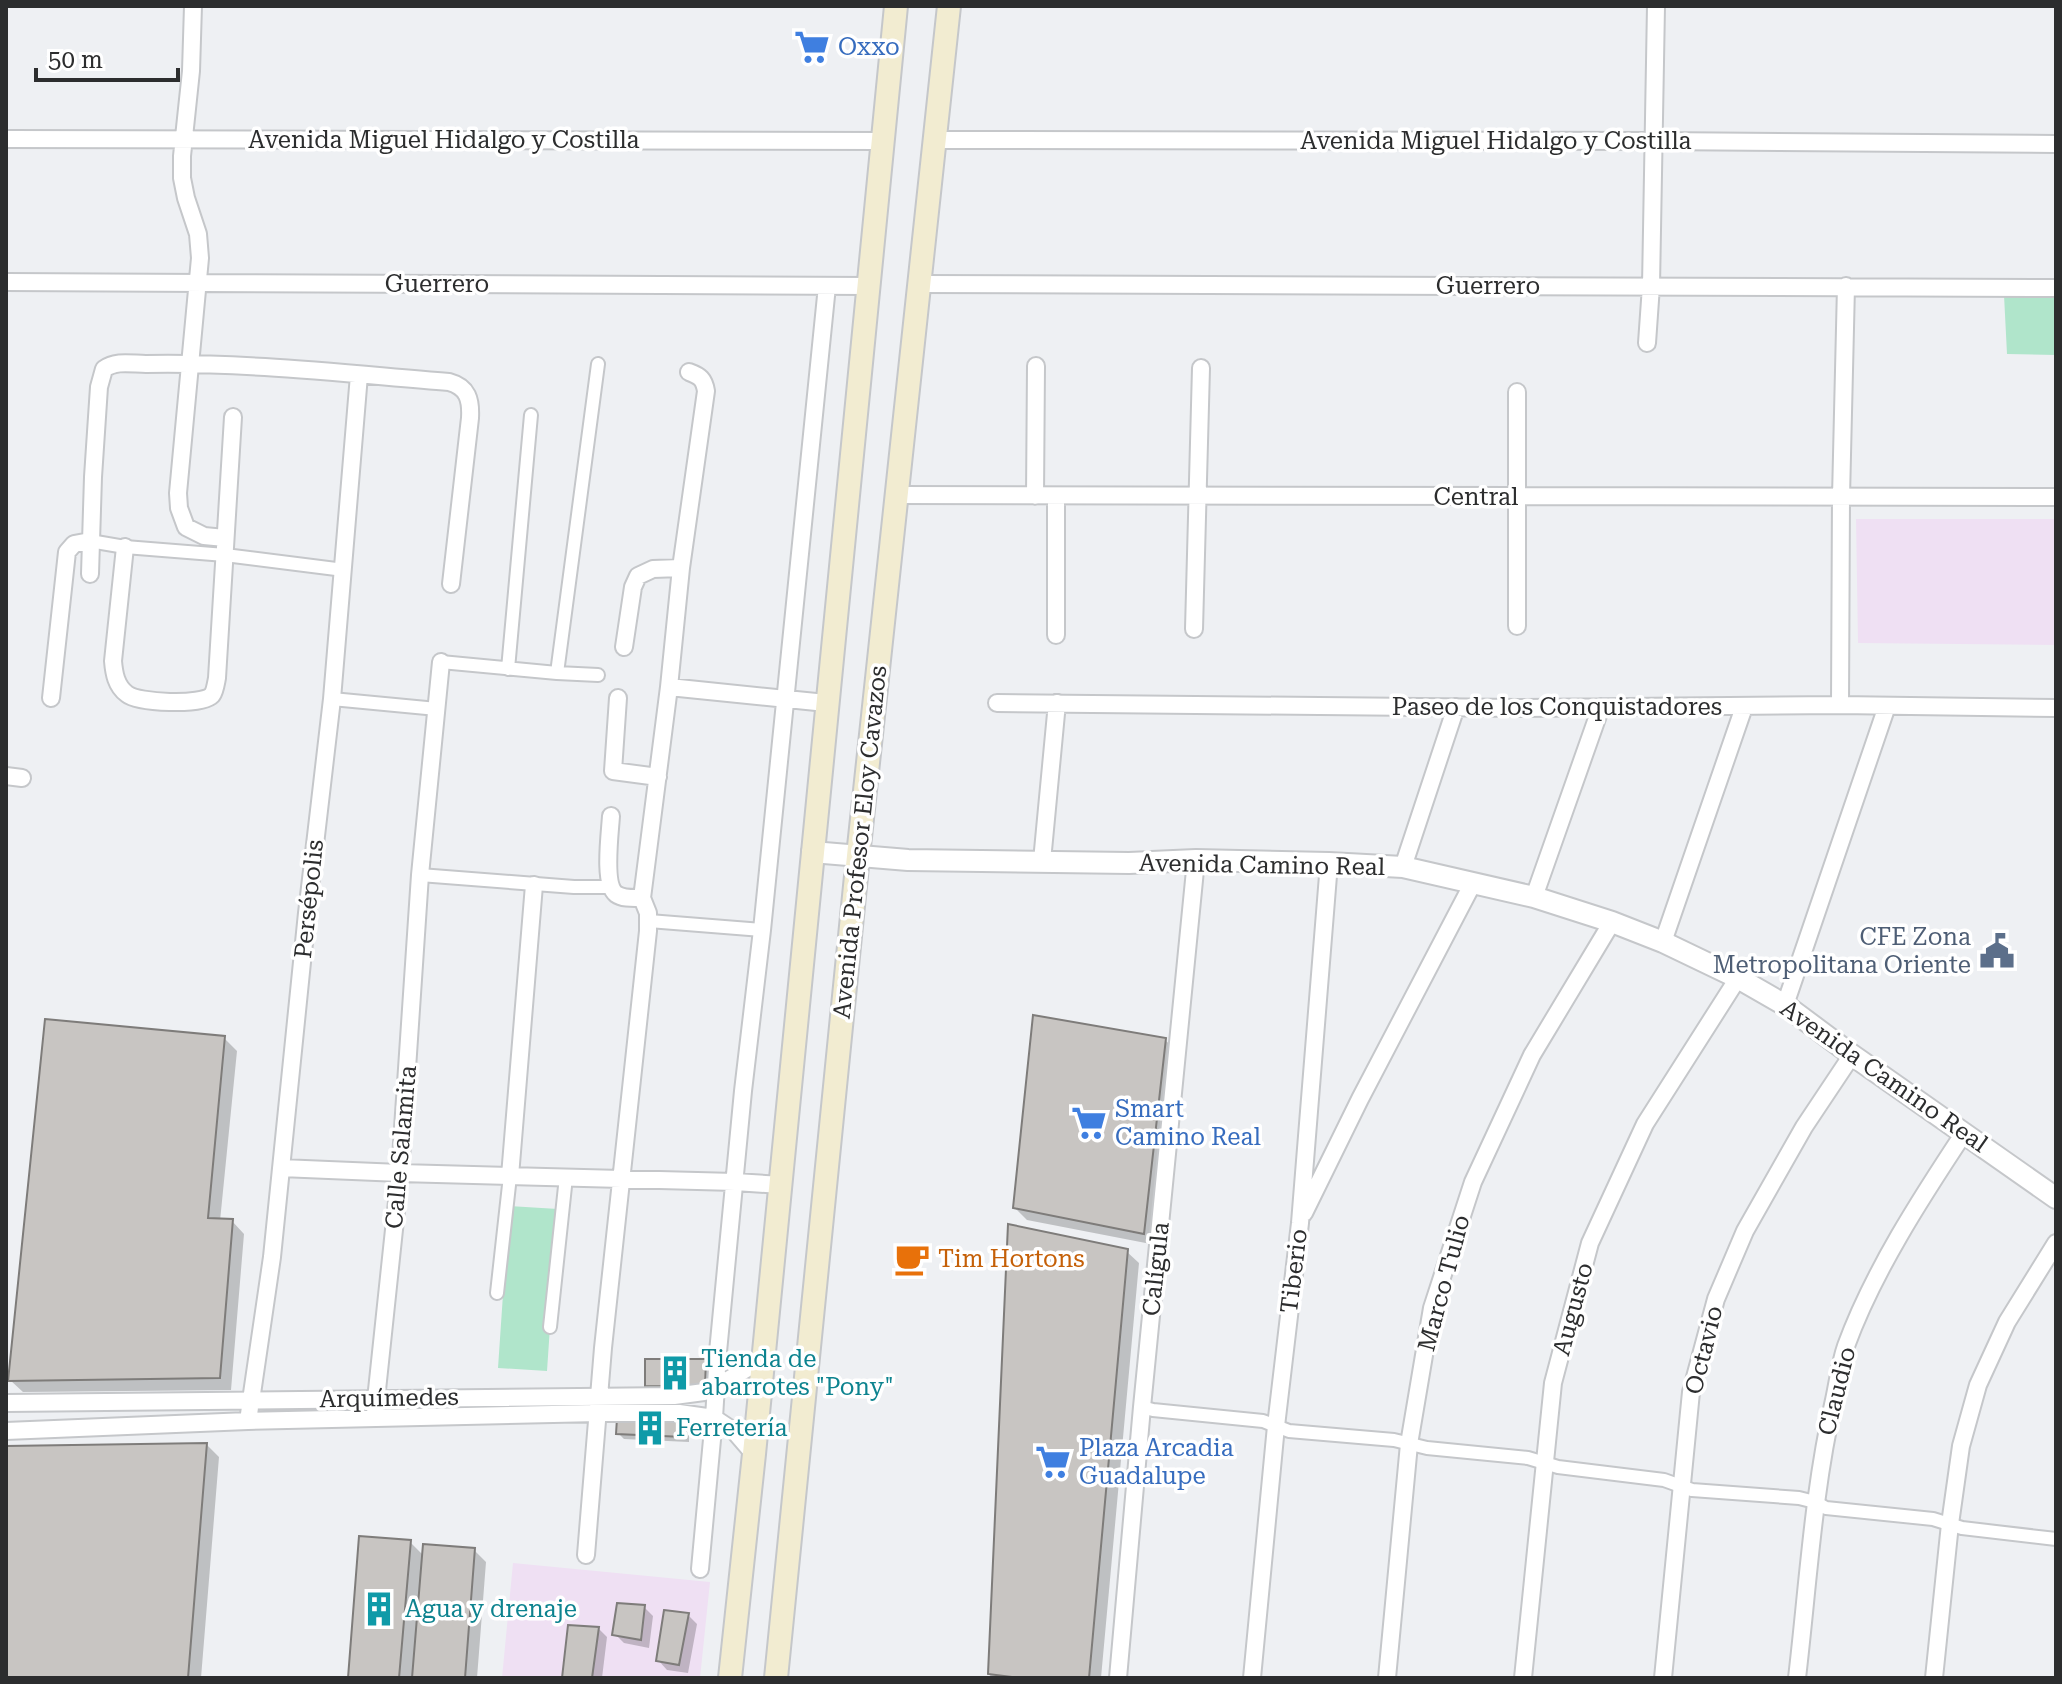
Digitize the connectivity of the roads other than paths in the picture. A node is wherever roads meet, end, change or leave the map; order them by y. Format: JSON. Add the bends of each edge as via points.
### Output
{"nodes":[{"id":1,"x":193,"y":6,"type":"edge"},
{"id":2,"x":896,"y":6,"type":"edge"},
{"id":3,"x":949,"y":6,"type":"edge"},
{"id":4,"x":1656,"y":6,"type":"edge"},
{"id":5,"x":6,"y":139,"type":"edge"},
{"id":6,"x":185,"y":139,"type":"junction"},
{"id":7,"x":935,"y":140,"type":"junction"},
{"id":8,"x":883,"y":141,"type":"junction"},
{"id":9,"x":1654,"y":141,"type":"junction"},
{"id":10,"x":2056,"y":144,"type":"edge"},
{"id":11,"x":6,"y":282,"type":"edge"},
{"id":12,"x":198,"y":283,"type":"junction"},
{"id":13,"x":920,"y":284,"type":"junction"},
{"id":14,"x":827,"y":286,"type":"junction"},
{"id":15,"x":869,"y":286,"type":"junction"},
{"id":16,"x":1651,"y":286,"type":"junction"},
{"id":17,"x":1846,"y":286,"type":"junction"},
{"id":18,"x":2056,"y":288,"type":"edge"},
{"id":19,"x":1647,"y":343,"type":"dead end"},
{"id":20,"x":190,"y":363,"type":"junction"},
{"id":21,"x":598,"y":364,"type":"dead end"},
{"id":22,"x":1036,"y":366,"type":"dead end"},
{"id":23,"x":1201,"y":368,"type":"dead end"},
{"id":24,"x":689,"y":372,"type":"dead end"},
{"id":25,"x":359,"y":375,"type":"junction"},
{"id":26,"x":1517,"y":392,"type":"dead end"},
{"id":27,"x":531,"y":415,"type":"dead end"},
{"id":28,"x":233,"y":417,"type":"dead end"},
{"id":29,"x":896,"y":495,"type":"junction"},
{"id":30,"x":1035,"y":496,"type":"junction"},
{"id":31,"x":1056,"y":496,"type":"junction"},
{"id":32,"x":1198,"y":496,"type":"junction"},
{"id":33,"x":1518,"y":497,"type":"junction"},
{"id":34,"x":1841,"y":497,"type":"junction"},
{"id":35,"x":2056,"y":497,"type":"edge"},
{"id":36,"x":90,"y":541,"type":"junction"},
{"id":37,"x":125,"y":547,"type":"junction"},
{"id":38,"x":225,"y":547,"type":"junction"},
{"id":39,"x":681,"y":568,"type":"junction"},
{"id":40,"x":344,"y":570,"type":"junction"},
{"id":41,"x":90,"y":574,"type":"dead end"},
{"id":42,"x":451,"y":584,"type":"dead end"},
{"id":43,"x":1517,"y":626,"type":"dead end"},
{"id":44,"x":1194,"y":629,"type":"dead end"},
{"id":45,"x":1056,"y":635,"type":"dead end"},
{"id":46,"x":624,"y":647,"type":"dead end"},
{"id":47,"x":441,"y":662,"type":"joint"},
{"id":48,"x":508,"y":669,"type":"junction"},
{"id":49,"x":557,"y":673,"type":"junction"},
{"id":50,"x":598,"y":675,"type":"dead end"},
{"id":51,"x":669,"y":687,"type":"junction"},
{"id":52,"x":51,"y":698,"type":"dead end"},
{"id":53,"x":618,"y":698,"type":"dead end"},
{"id":54,"x":785,"y":698,"type":"junction"},
{"id":55,"x":332,"y":699,"type":"junction"},
{"id":56,"x":826,"y":703,"type":"junction"},
{"id":57,"x":997,"y":703,"type":"dead end"},
{"id":58,"x":1057,"y":703,"type":"junction"},
{"id":59,"x":1840,"y":705,"type":"junction"},
{"id":60,"x":1887,"y":706,"type":"junction"},
{"id":61,"x":1456,"y":707,"type":"junction"},
{"id":62,"x":1601,"y":707,"type":"junction"},
{"id":63,"x":1744,"y":707,"type":"junction"},
{"id":64,"x":2056,"y":708,"type":"edge"},
{"id":65,"x":437,"y":709,"type":"junction"},
{"id":66,"x":658,"y":777,"type":"junction"},
{"id":67,"x":611,"y":816,"type":"dead end"},
{"id":68,"x":812,"y":852,"type":"junction"},
{"id":69,"x":858,"y":856,"type":"junction"},
{"id":70,"x":1196,"y":860,"type":"junction"},
{"id":71,"x":1042,"y":861,"type":"junction"},
{"id":72,"x":1329,"y":863,"type":"junction"},
{"id":73,"x":1403,"y":867,"type":"junction"},
{"id":74,"x":420,"y":875,"type":"junction"},
{"id":75,"x":1473,"y":883,"type":"junction"},
{"id":76,"x":534,"y":885,"type":"junction"},
{"id":77,"x":611,"y":887,"type":"junction"},
{"id":78,"x":1534,"y":897,"type":"junction"},
{"id":79,"x":642,"y":898,"type":"junction"},
{"id":80,"x":649,"y":921,"type":"junction"},
{"id":81,"x":1612,"y":922,"type":"junction"},
{"id":82,"x":762,"y":930,"type":"junction"},
{"id":83,"x":1663,"y":942,"type":"junction"},
{"id":84,"x":1738,"y":978,"type":"junction"},
{"id":85,"x":1785,"y":1005,"type":"junction"},
{"id":86,"x":1852,"y":1055,"type":"junction"},
{"id":87,"x":1964,"y":1133,"type":"junction"},
{"id":88,"x":281,"y":1168,"type":"junction"},
{"id":89,"x":400,"y":1173,"type":"junction"},
{"id":90,"x":510,"y":1176,"type":"junction"},
{"id":91,"x":566,"y":1177,"type":"junction"},
{"id":92,"x":622,"y":1178,"type":"junction"},
{"id":93,"x":735,"y":1182,"type":"junction"},
{"id":94,"x":781,"y":1185,"type":"junction"},
{"id":95,"x":2056,"y":1198,"type":"edge"},
{"id":96,"x":1300,"y":1223,"type":"junction"},
{"id":97,"x":2056,"y":1243,"type":"edge"},
{"id":98,"x":497,"y":1293,"type":"dead end"},
{"id":99,"x":550,"y":1327,"type":"dead end"},
{"id":100,"x":763,"y":1359,"type":"junction"},
{"id":101,"x":716,"y":1387,"type":"junction"},
{"id":102,"x":376,"y":1398,"type":"junction"},
{"id":103,"x":252,"y":1399,"type":"junction"},
{"id":104,"x":6,"y":1403,"type":"edge"},
{"id":105,"x":599,"y":1405,"type":"junction"},
{"id":106,"x":1142,"y":1407,"type":"junction"},
{"id":107,"x":714,"y":1418,"type":"junction"},
{"id":108,"x":375,"y":1419,"type":"junction"},
{"id":109,"x":248,"y":1421,"type":"junction"},
{"id":110,"x":1276,"y":1426,"type":"junction"},
{"id":111,"x":6,"y":1431,"type":"edge"},
{"id":112,"x":1409,"y":1444,"type":"junction"},
{"id":113,"x":754,"y":1454,"type":"junction"},
{"id":114,"x":1543,"y":1463,"type":"junction"},
{"id":115,"x":1682,"y":1486,"type":"junction"},
{"id":116,"x":1815,"y":1502,"type":"junction"},
{"id":117,"x":1950,"y":1524,"type":"junction"},
{"id":118,"x":2056,"y":1539,"type":"edge"},
{"id":119,"x":586,"y":1555,"type":"dead end"},
{"id":120,"x":700,"y":1569,"type":"dead end"},
{"id":121,"x":730,"y":1678,"type":"edge"},
{"id":122,"x":776,"y":1678,"type":"edge"},
{"id":123,"x":1118,"y":1678,"type":"edge"},
{"id":124,"x":1252,"y":1678,"type":"edge"},
{"id":125,"x":1387,"y":1678,"type":"edge"},
{"id":126,"x":1523,"y":1678,"type":"edge"},
{"id":127,"x":1663,"y":1678,"type":"edge"},
{"id":128,"x":1797,"y":1678,"type":"edge"},
{"id":129,"x":1934,"y":1678,"type":"edge"}],
"edges":[{"from":1,"to":6,"type":"street"},
{"from":2,"to":8,"type":"main road","name":"Avenida Profesor Eloy Cavazos"},
{"from":3,"to":7,"type":"main road","name":"Avenida Profesor Eloy Cavazos"},
{"from":4,"to":9,"type":"street"},
{"from":5,"to":6,"type":"street","name":"Avenida Miguel Hidalgo y Costilla"},
{"from":6,"to":8,"type":"street","name":"Avenida Miguel Hidalgo y Costilla"},
{"from":6,"to":12,"type":"street","via":[[182,178],[198,234]]},
{"from":7,"to":9,"type":"street","name":"Avenida Miguel Hidalgo y Costilla"},
{"from":7,"to":13,"type":"main road","name":"Avenida Profesor Eloy Cavazos"},
{"from":8,"to":15,"type":"main road","name":"Avenida Profesor Eloy Cavazos"},
{"from":9,"to":10,"type":"street","name":"Avenida Miguel Hidalgo y Costilla"},
{"from":9,"to":16,"type":"street"},
{"from":11,"to":12,"type":"street","name":"Guerrero"},
{"from":12,"to":14,"type":"street","name":"Guerrero"},
{"from":12,"to":20,"type":"street"},
{"from":13,"to":16,"type":"street","name":"Guerrero"},
{"from":13,"to":29,"type":"main road","name":"Avenida Profesor Eloy Cavazos"},
{"from":14,"to":15,"type":"street","name":"Guerrero"},
{"from":14,"to":54,"type":"street"},
{"from":15,"to":56,"type":"main road","name":"Avenida Profesor Eloy Cavazos"},
{"from":16,"to":17,"type":"street","name":"Guerrero"},
{"from":16,"to":19,"type":"street"},
{"from":17,"to":18,"type":"street","name":"Guerrero"},
{"from":17,"to":34,"type":"street"},
{"from":20,"to":25,"type":"street"},
{"from":20,"to":36,"type":"street","via":[[104,369]]},
{"from":20,"to":38,"type":"street","via":[[179,508],[186,527]]},
{"from":21,"to":49,"type":"street"},
{"from":22,"to":30,"type":"street"},
{"from":23,"to":32,"type":"street"},
{"from":24,"to":39,"type":"street","via":[[699,376],[706,391]]},
{"from":25,"to":40,"type":"street","name":"Persépolis"},
{"from":25,"to":42,"type":"street","via":[[449,382],[466,392],[471,408]]},
{"from":26,"to":33,"type":"street"},
{"from":27,"to":48,"type":"street"},
{"from":28,"to":38,"type":"street"},
{"from":29,"to":30,"type":"street","name":"Central"},
{"from":29,"to":69,"type":"main road","name":"Avenida Profesor Eloy Cavazos"},
{"from":30,"to":31,"type":"street","name":"Central"},
{"from":31,"to":32,"type":"street","name":"Central"},
{"from":31,"to":45,"type":"street"},
{"from":32,"to":33,"type":"street","name":"Central"},
{"from":32,"to":44,"type":"street"},
{"from":33,"to":34,"type":"street","name":"Central"},
{"from":33,"to":43,"type":"street"},
{"from":34,"to":35,"type":"street","name":"Central"},
{"from":34,"to":59,"type":"street"},
{"from":36,"to":37,"type":"street"},
{"from":36,"to":41,"type":"street"},
{"from":36,"to":52,"type":"street","via":[[74,544],[67,552]]},
{"from":37,"to":38,"type":"street"},
{"from":37,"to":38,"type":"street","via":[[113,661],[119,687],[138,699],[194,701],[212,695],[217,678]]},
{"from":38,"to":40,"type":"street"},
{"from":39,"to":46,"type":"street","via":[[653,569],[638,576]]},
{"from":39,"to":51,"type":"street"},
{"from":40,"to":55,"type":"street","name":"Persépolis"},
{"from":47,"to":48,"type":"street"},
{"from":47,"to":65,"type":"street","name":"Calle Salamita"},
{"from":48,"to":49,"type":"street"},
{"from":49,"to":50,"type":"street"},
{"from":51,"to":54,"type":"street"},
{"from":51,"to":66,"type":"street"},
{"from":53,"to":66,"type":"street","via":[[613,771]]},
{"from":54,"to":56,"type":"street"},
{"from":54,"to":82,"type":"street"},
{"from":55,"to":65,"type":"street"},
{"from":55,"to":88,"type":"street","name":"Persépolis"},
{"from":56,"to":68,"type":"main road","name":"Avenida Profesor Eloy Cavazos"},
{"from":57,"to":58,"type":"street","name":"Paseo de los Conquistadores"},
{"from":58,"to":61,"type":"street","name":"Paseo de los Conquistadores"},
{"from":58,"to":71,"type":"street"},
{"from":59,"to":60,"type":"street","name":"Paseo de los Conquistadores"},
{"from":59,"to":63,"type":"street","name":"Paseo de los Conquistadores"},
{"from":60,"to":64,"type":"street","name":"Paseo de los Conquistadores"},
{"from":60,"to":85,"type":"street"},
{"from":61,"to":62,"type":"street","name":"Paseo de los Conquistadores"},
{"from":61,"to":73,"type":"street"},
{"from":62,"to":63,"type":"street","name":"Paseo de los Conquistadores"},
{"from":62,"to":78,"type":"street"},
{"from":63,"to":83,"type":"street"},
{"from":65,"to":74,"type":"street","name":"Calle Salamita"},
{"from":66,"to":79,"type":"street"},
{"from":67,"to":77,"type":"street"},
{"from":68,"to":69,"type":"street","name":"Avenida Camino Real"},
{"from":68,"to":94,"type":"main road","name":"Avenida Profesor Eloy Cavazos"},
{"from":69,"to":71,"type":"street","name":"Avenida Camino Real"},
{"from":69,"to":122,"type":"main road","name":"Avenida Profesor Eloy Cavazos"},
{"from":70,"to":71,"type":"street","name":"Avenida Camino Real"},
{"from":70,"to":72,"type":"street","name":"Avenida Camino Real"},
{"from":70,"to":106,"type":"street","name":"Calígula"},
{"from":72,"to":73,"type":"street","name":"Avenida Camino Real"},
{"from":72,"to":96,"type":"street","name":"Tiberio"},
{"from":73,"to":75,"type":"street","name":"Avenida Camino Real"},
{"from":74,"to":76,"type":"street"},
{"from":74,"to":89,"type":"street","name":"Calle Salamita"},
{"from":75,"to":78,"type":"street","name":"Avenida Camino Real"},
{"from":75,"to":96,"type":"street"},
{"from":76,"to":77,"type":"street"},
{"from":76,"to":90,"type":"street"},
{"from":77,"to":79,"type":"street","via":[[622,897]]},
{"from":78,"to":81,"type":"street","name":"Avenida Camino Real"},
{"from":79,"to":80,"type":"street"},
{"from":80,"to":82,"type":"street"},
{"from":80,"to":92,"type":"street"},
{"from":81,"to":83,"type":"street","name":"Avenida Camino Real"},
{"from":81,"to":112,"type":"street","name":"Marco Tulio","via":[[1532,1055],[1473,1182],[1432,1308]]},
{"from":82,"to":93,"type":"street"},
{"from":83,"to":84,"type":"street","name":"Avenida Camino Real"},
{"from":84,"to":85,"type":"street","name":"Avenida Camino Real"},
{"from":84,"to":114,"type":"street","name":"Augusto","via":[[1645,1124],[1590,1243],[1553,1383]]},
{"from":85,"to":86,"type":"street","name":"Avenida Camino Real"},
{"from":86,"to":87,"type":"street","name":"Avenida Camino Real"},
{"from":86,"to":115,"type":"street","name":"Octavio","via":[[1745,1231],[1716,1299],[1691,1392]]},
{"from":87,"to":95,"type":"street","name":"Avenida Camino Real"},
{"from":87,"to":116,"type":"street","name":"Claudio","via":[[1913,1211],[1846,1348]]},
{"from":88,"to":89,"type":"street"},
{"from":88,"to":103,"type":"street","name":"Persépolis"},
{"from":89,"to":90,"type":"street"},
{"from":89,"to":102,"type":"street","name":"Calle Salamita"},
{"from":90,"to":91,"type":"street"},
{"from":90,"to":98,"type":"street"},
{"from":91,"to":92,"type":"street"},
{"from":91,"to":99,"type":"street"},
{"from":92,"to":93,"type":"street"},
{"from":92,"to":105,"type":"street"},
{"from":93,"to":94,"type":"street"},
{"from":93,"to":101,"type":"street"},
{"from":94,"to":100,"type":"main road","name":"Avenida Profesor Eloy Cavazos"},
{"from":96,"to":110,"type":"street","name":"Tiberio"},
{"from":97,"to":117,"type":"street","via":[[2007,1322],[1978,1385],[1961,1446]]},
{"from":100,"to":101,"type":"street","name":"Arquímedes"},
{"from":100,"to":113,"type":"main road","name":"Avenida Profesor Eloy Cavazos"},
{"from":101,"to":105,"type":"street","name":"Arquímedes","via":[[691,1395]]},
{"from":101,"to":107,"type":"street"},
{"from":102,"to":103,"type":"street","name":"Arquímedes"},
{"from":102,"to":105,"type":"street","name":"Arquímedes"},
{"from":102,"to":108,"type":"street","name":"Calle Salamita"},
{"from":103,"to":104,"type":"street","name":"Arquímedes"},
{"from":103,"to":109,"type":"street","name":"Persépolis"},
{"from":105,"to":107,"type":"street","name":"Arquímedes"},
{"from":105,"to":108,"type":"street","name":"Arquímedes"},
{"from":105,"to":119,"type":"street"},
{"from":106,"to":110,"type":"street"},
{"from":106,"to":123,"type":"street","name":"Calígula"},
{"from":107,"to":113,"type":"street"},
{"from":107,"to":120,"type":"street"},
{"from":108,"to":109,"type":"street","name":"Arquímedes"},
{"from":109,"to":111,"type":"street","name":"Arquímedes"},
{"from":110,"to":112,"type":"street"},
{"from":110,"to":124,"type":"street","name":"Tiberio"},
{"from":112,"to":114,"type":"street"},
{"from":112,"to":125,"type":"street","name":"Marco Tulio"},
{"from":113,"to":121,"type":"main road","name":"Avenida Profesor Eloy Cavazos"},
{"from":114,"to":115,"type":"street"},
{"from":114,"to":126,"type":"street","name":"Augusto"},
{"from":115,"to":116,"type":"street"},
{"from":115,"to":127,"type":"street","name":"Octavio"},
{"from":116,"to":117,"type":"street","via":[[1826,1508]]},
{"from":116,"to":128,"type":"street","name":"Claudio"},
{"from":117,"to":118,"type":"street"},
{"from":117,"to":129,"type":"street"}]}
